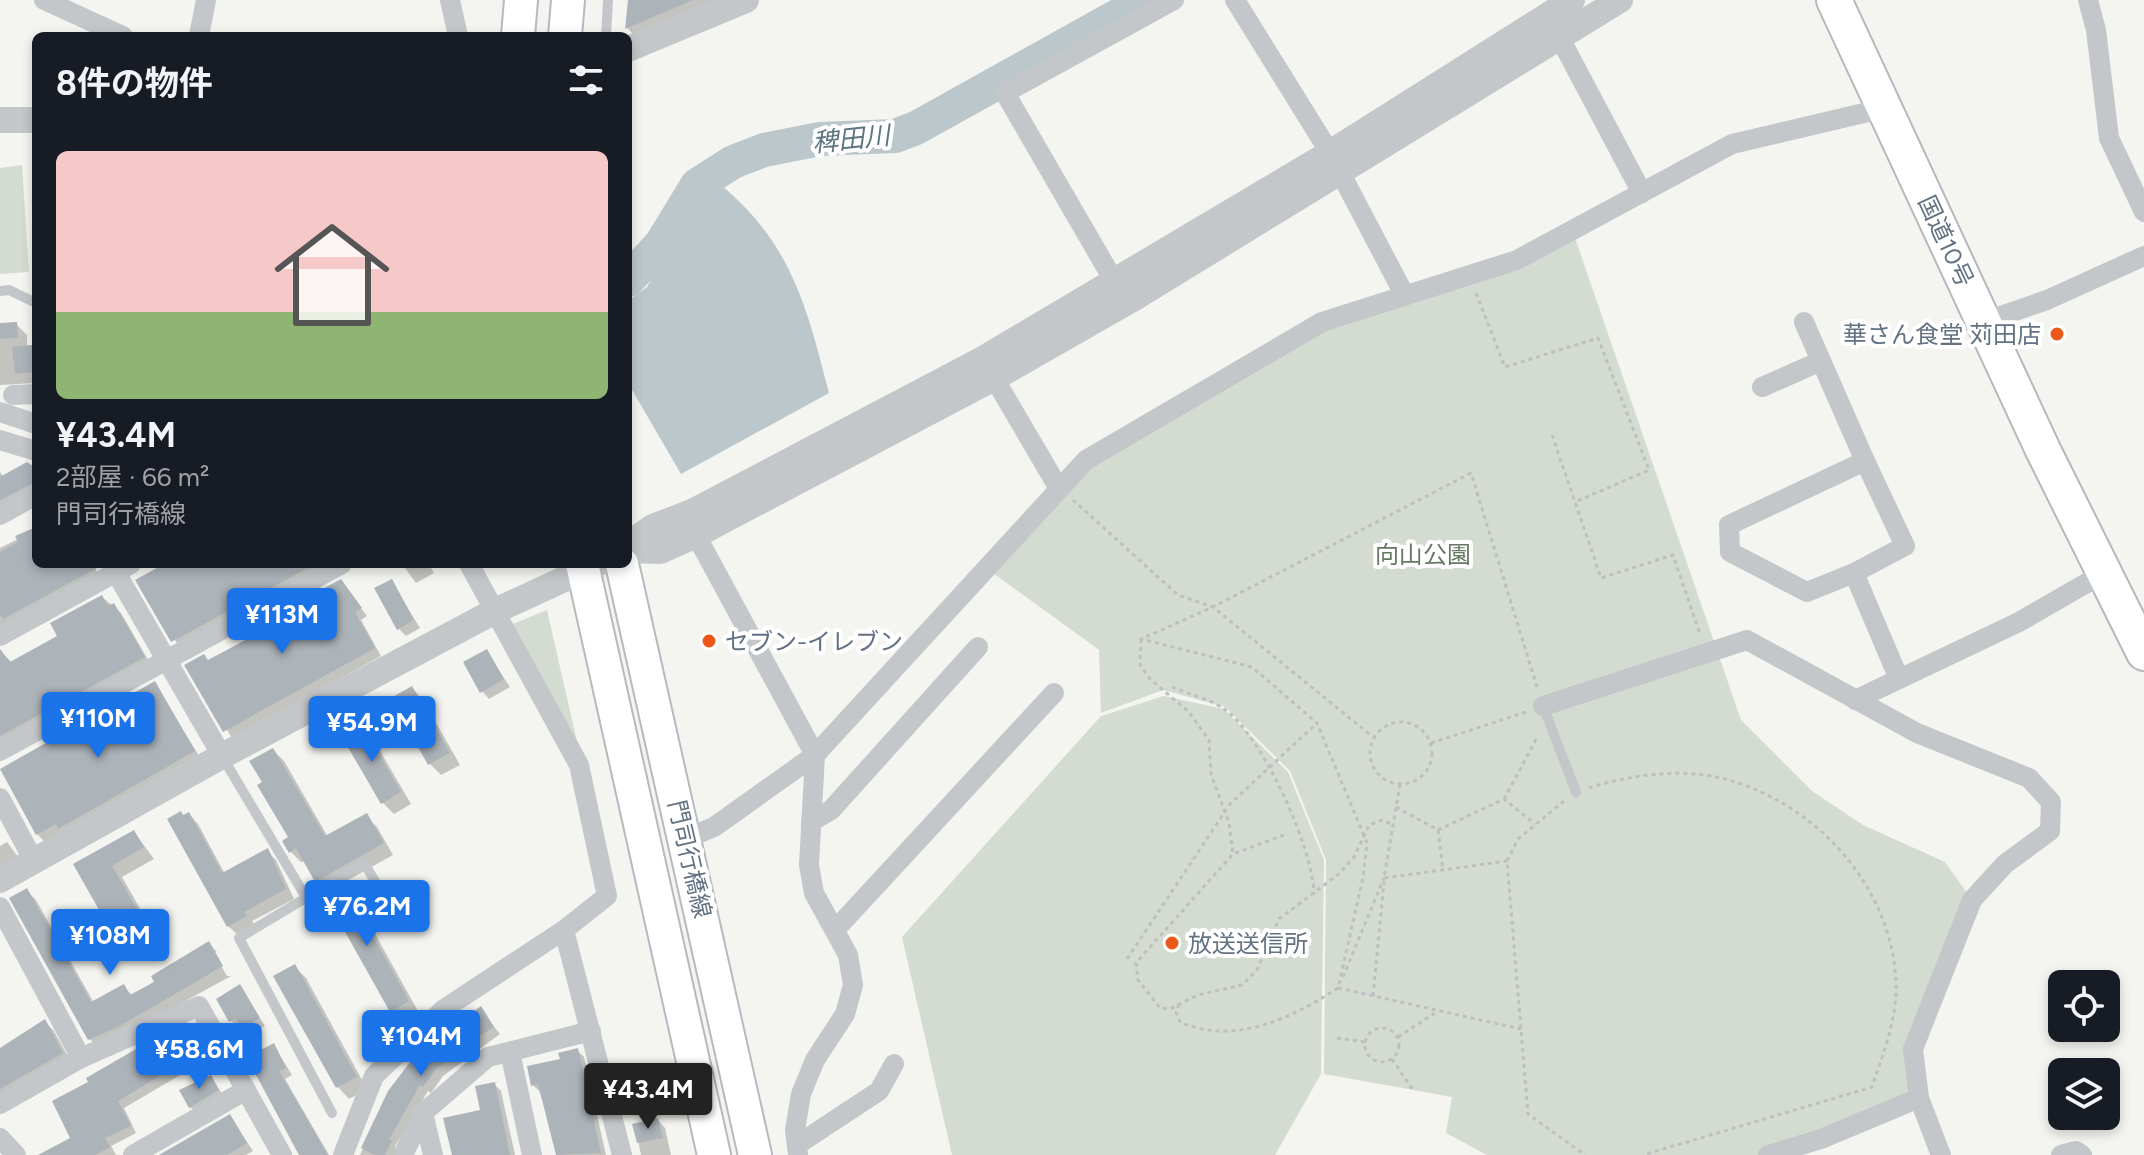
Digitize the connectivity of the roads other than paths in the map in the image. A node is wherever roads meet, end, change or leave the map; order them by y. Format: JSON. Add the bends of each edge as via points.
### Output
{"nodes":[{"id":1,"x":44,"y":0,"type":"edge"},
{"id":2,"x":206,"y":0,"type":"edge"},
{"id":3,"x":450,"y":0,"type":"edge"},
{"id":4,"x":521,"y":0,"type":"edge"},
{"id":5,"x":568,"y":0,"type":"edge"},
{"id":6,"x":608,"y":0,"type":"edge"},
{"id":7,"x":746,"y":0,"type":"edge"},
{"id":8,"x":1174,"y":0,"type":"edge"},
{"id":9,"x":1235,"y":0,"type":"edge"},
{"id":10,"x":1572,"y":0,"type":"edge"},
{"id":11,"x":1620,"y":0,"type":"edge"},
{"id":12,"x":1834,"y":0,"type":"edge"},
{"id":13,"x":1856,"y":0,"type":"edge"},
{"id":14,"x":2088,"y":0,"type":"edge"},
{"id":15,"x":1552,"y":25,"type":"junction"},
{"id":16,"x":114,"y":32,"type":"edge"},
{"id":17,"x":200,"y":32,"type":"edge"},
{"id":18,"x":457,"y":32,"type":"edge"},
{"id":19,"x":518,"y":32,"type":"edge"},
{"id":20,"x":565,"y":32,"type":"edge"},
{"id":21,"x":606,"y":32,"type":"edge"},
{"id":22,"x":632,"y":47,"type":"edge"},
{"id":23,"x":1885,"y":108,"type":"junction"},
{"id":24,"x":0,"y":120,"type":"edge"},
{"id":25,"x":32,"y":120,"type":"edge"},
{"id":26,"x":1334,"y":162,"type":"junction"},
{"id":27,"x":1642,"y":193,"type":"junction"},
{"id":28,"x":2144,"y":212,"type":"edge"},
{"id":29,"x":2144,"y":256,"type":"edge"},
{"id":30,"x":1114,"y":281,"type":"junction"},
{"id":31,"x":0,"y":291,"type":"edge"},
{"id":32,"x":1404,"y":294,"type":"junction"},
{"id":33,"x":32,"y":301,"type":"edge"},
{"id":34,"x":1994,"y":318,"type":"junction"},
{"id":35,"x":1804,"y":322,"type":"dead end"},
{"id":36,"x":1821,"y":361,"type":"junction"},
{"id":37,"x":989,"y":368,"type":"junction"},
{"id":38,"x":1762,"y":387,"type":"dead end"},
{"id":39,"x":32,"y":394,"type":"edge"},
{"id":40,"x":13,"y":395,"type":"dead end"},
{"id":41,"x":0,"y":412,"type":"edge"},
{"id":42,"x":32,"y":423,"type":"edge"},
{"id":43,"x":0,"y":440,"type":"edge"},
{"id":44,"x":32,"y":450,"type":"edge"},
{"id":45,"x":1865,"y":461,"type":"junction"},
{"id":46,"x":1058,"y":487,"type":"junction"},
{"id":47,"x":32,"y":497,"type":"edge"},
{"id":48,"x":0,"y":515,"type":"edge"},
{"id":49,"x":694,"y":523,"type":"junction"},
{"id":50,"x":632,"y":541,"type":"edge"},
{"id":51,"x":632,"y":550,"type":"edge"},
{"id":52,"x":117,"y":568,"type":"edge"},
{"id":53,"x":120,"y":568,"type":"edge"},
{"id":54,"x":335,"y":568,"type":"edge"},
{"id":55,"x":471,"y":568,"type":"edge"},
{"id":56,"x":585,"y":568,"type":"edge"},
{"id":57,"x":587,"y":568,"type":"edge"},
{"id":58,"x":623,"y":568,"type":"edge"},
{"id":59,"x":1854,"y":573,"type":"junction"},
{"id":60,"x":2104,"y":573,"type":"junction"},
{"id":61,"x":495,"y":611,"type":"junction"},
{"id":62,"x":2144,"y":615,"type":"edge"},
{"id":63,"x":0,"y":636,"type":"edge"},
{"id":64,"x":978,"y":647,"type":"dead end"},
{"id":65,"x":2144,"y":651,"type":"edge"},
{"id":66,"x":167,"y":661,"type":"junction"},
{"id":67,"x":1899,"y":679,"type":"junction"},
{"id":68,"x":1054,"y":693,"type":"dead end"},
{"id":69,"x":1855,"y":700,"type":"junction"},
{"id":70,"x":1545,"y":713,"type":"joint"},
{"id":71,"x":0,"y":751,"type":"edge"},
{"id":72,"x":815,"y":755,"type":"junction"},
{"id":73,"x":222,"y":756,"type":"junction"},
{"id":74,"x":1576,"y":792,"type":"road end"},
{"id":75,"x":0,"y":798,"type":"edge"},
{"id":76,"x":811,"y":822,"type":"junction"},
{"id":77,"x":685,"y":839,"type":"junction"},
{"id":78,"x":34,"y":861,"type":"junction"},
{"id":79,"x":0,"y":880,"type":"edge"},
{"id":80,"x":306,"y":897,"type":"junction"},
{"id":81,"x":385,"y":898,"type":"dead end"},
{"id":82,"x":0,"y":907,"type":"edge"},
{"id":83,"x":323,"y":926,"type":"dead end"},
{"id":84,"x":564,"y":930,"type":"junction"},
{"id":85,"x":835,"y":930,"type":"junction"},
{"id":86,"x":591,"y":1031,"type":"junction"},
{"id":87,"x":510,"y":1052,"type":"junction"},
{"id":88,"x":81,"y":1058,"type":"junction"},
{"id":89,"x":894,"y":1064,"type":"dead end"},
{"id":90,"x":246,"y":1090,"type":"junction"},
{"id":91,"x":1919,"y":1098,"type":"junction"},
{"id":92,"x":0,"y":1104,"type":"edge"},
{"id":93,"x":332,"y":1113,"type":"dead end"},
{"id":94,"x":423,"y":1113,"type":"junction"},
{"id":95,"x":1832,"y":1134,"type":"junction"},
{"id":96,"x":0,"y":1138,"type":"edge"},
{"id":97,"x":797,"y":1150,"type":"edge"},
{"id":98,"x":16,"y":1155,"type":"edge"},
{"id":99,"x":133,"y":1155,"type":"edge"},
{"id":100,"x":282,"y":1155,"type":"edge"},
{"id":101,"x":343,"y":1155,"type":"edge"},
{"id":102,"x":403,"y":1155,"type":"edge"},
{"id":103,"x":433,"y":1155,"type":"edge"},
{"id":104,"x":532,"y":1155,"type":"edge"},
{"id":105,"x":622,"y":1155,"type":"edge"},
{"id":106,"x":714,"y":1155,"type":"edge"},
{"id":107,"x":755,"y":1155,"type":"edge"},
{"id":108,"x":1768,"y":1155,"type":"edge"},
{"id":109,"x":1839,"y":1155,"type":"edge"},
{"id":110,"x":1941,"y":1155,"type":"edge"},
{"id":111,"x":2061,"y":1155,"type":"edge"},
{"id":112,"x":2082,"y":1155,"type":"edge"}],
"edges":[{"from":1,"to":16,"type":"street"},
{"from":2,"to":17,"type":"street"},
{"from":3,"to":18,"type":"street"},
{"from":4,"to":19,"type":"main road"},
{"from":5,"to":20,"type":"main road"},
{"from":6,"to":21,"type":"lane"},
{"from":7,"to":22,"type":"street"},
{"from":8,"to":30,"type":"street","via":[[1005,93]]},
{"from":9,"to":26,"type":"street"},
{"from":10,"to":15,"type":"street"},
{"from":11,"to":15,"type":"street"},
{"from":12,"to":23,"type":"highway","name":"国道10号"},
{"from":13,"to":34,"type":"highway","name":"国道10号"},
{"from":14,"to":28,"type":"street","via":[[2109,138]]},
{"from":15,"to":26,"type":"street"},
{"from":15,"to":27,"type":"street"},
{"from":23,"to":27,"type":"street","via":[[1732,144]]},
{"from":23,"to":34,"type":"highway","name":"国道10号"},
{"from":24,"to":25,"type":"street"},
{"from":26,"to":30,"type":"street"},
{"from":26,"to":32,"type":"street"},
{"from":26,"to":37,"type":"street","via":[[1136,297]]},
{"from":27,"to":32,"type":"street","via":[[1517,260]]},
{"from":29,"to":34,"type":"street"},
{"from":30,"to":37,"type":"street"},
{"from":31,"to":33,"type":"lane"},
{"from":32,"to":46,"type":"street","via":[[1322,322],[1086,460]]},
{"from":34,"to":60,"type":"highway","name":"国道10号"},
{"from":34,"to":62,"type":"highway","name":"国道10号"},
{"from":35,"to":36,"type":"street"},
{"from":36,"to":38,"type":"street"},
{"from":36,"to":45,"type":"street"},
{"from":37,"to":46,"type":"street"},
{"from":37,"to":49,"type":"street"},
{"from":39,"to":40,"type":"street"},
{"from":41,"to":42,"type":"street"},
{"from":43,"to":44,"type":"street"},
{"from":45,"to":59,"type":"street","via":[[1905,546]]},
{"from":45,"to":59,"type":"street","via":[[1729,525],[1730,552],[1807,592]]},
{"from":46,"to":72,"type":"street"},
{"from":47,"to":48,"type":"street"},
{"from":49,"to":50,"type":"street","via":[[653,527]]},
{"from":49,"to":51,"type":"street","via":[[660,551]]},
{"from":49,"to":72,"type":"street"},
{"from":52,"to":63,"type":"street"},
{"from":53,"to":66,"type":"street"},
{"from":54,"to":66,"type":"street"},
{"from":55,"to":61,"type":"street"},
{"from":56,"to":61,"type":"street"},
{"from":57,"to":106,"type":"main road","name":"門司行橋線"},
{"from":58,"to":77,"type":"main road","name":"門司行橋線"},
{"from":59,"to":67,"type":"street"},
{"from":60,"to":65,"type":"highway","name":"国道10号"},
{"from":60,"to":67,"type":"street","via":[[2019,622]]},
{"from":61,"to":73,"type":"street"},
{"from":61,"to":84,"type":"street","via":[[579,765],[607,896]]},
{"from":64,"to":76,"type":"street","via":[[831,810]]},
{"from":66,"to":71,"type":"street"},
{"from":66,"to":73,"type":"street"},
{"from":67,"to":69,"type":"street"},
{"from":68,"to":85,"type":"street"},
{"from":69,"to":70,"type":"street","via":[[1747,640]]},
{"from":69,"to":91,"type":"street","via":[[1917,733],[2029,778],[2051,802],[2050,831],[2005,864],[1972,900],[1913,1049]]},
{"from":70,"to":74,"type":"lane"},
{"from":72,"to":76,"type":"street"},
{"from":72,"to":77,"type":"street","via":[[714,827]]},
{"from":73,"to":78,"type":"street"},
{"from":73,"to":80,"type":"lane"},
{"from":75,"to":78,"type":"street"},
{"from":76,"to":85,"type":"street","via":[[814,893]]},
{"from":77,"to":107,"type":"main road","name":"門司行橋線"},
{"from":78,"to":79,"type":"street"},
{"from":80,"to":81,"type":"lane","via":[[364,863]]},
{"from":80,"to":83,"type":"lane"},
{"from":80,"to":93,"type":"lane","via":[[239,938]]},
{"from":82,"to":88,"type":"street"},
{"from":84,"to":86,"type":"street"},
{"from":84,"to":101,"type":"street","via":[[444,1009],[374,1076]]},
{"from":85,"to":97,"type":"street","via":[[848,955],[853,985],[845,1014],[815,1060],[801,1094]]},
{"from":86,"to":87,"type":"street"},
{"from":86,"to":105,"type":"street"},
{"from":87,"to":94,"type":"street","via":[[488,1057]]},
{"from":87,"to":104,"type":"street"},
{"from":88,"to":90,"type":"street","via":[[199,1006]]},
{"from":88,"to":92,"type":"street"},
{"from":89,"to":97,"type":"street","via":[[879,1091]]},
{"from":90,"to":99,"type":"street"},
{"from":90,"to":100,"type":"street"},
{"from":91,"to":95,"type":"street"},
{"from":91,"to":110,"type":"street"},
{"from":94,"to":102,"type":"street"},
{"from":94,"to":103,"type":"street"},
{"from":95,"to":108,"type":"street"},
{"from":95,"to":109,"type":"street"},
{"from":96,"to":98,"type":"street"},
{"from":111,"to":112,"type":"street"}]}
